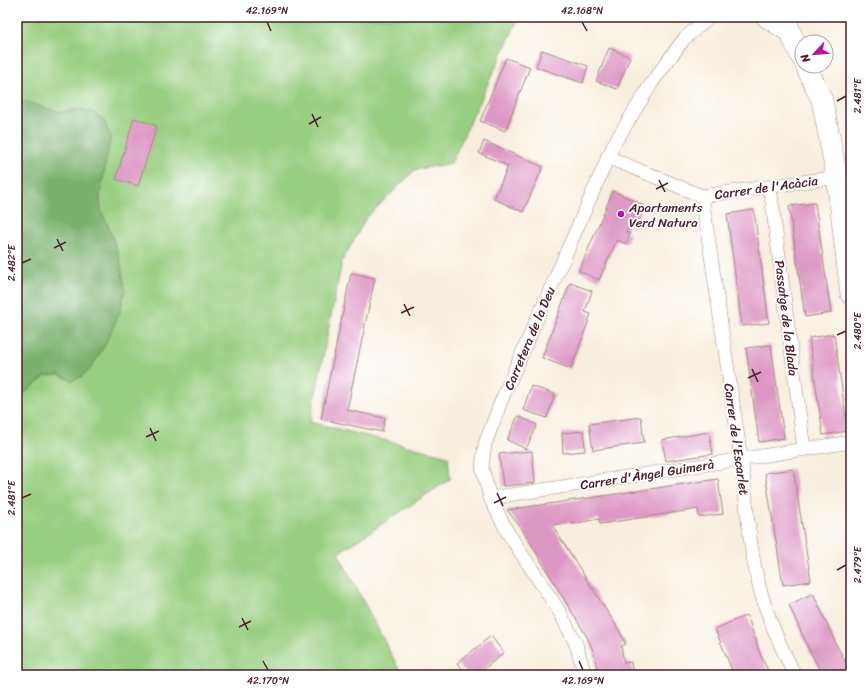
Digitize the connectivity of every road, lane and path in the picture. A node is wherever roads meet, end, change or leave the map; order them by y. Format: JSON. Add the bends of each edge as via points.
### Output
{"nodes":[{"id":1,"x":709,"y":17,"type":"edge"},
{"id":2,"x":767,"y":17,"type":"edge"},
{"id":3,"x":787,"y":25,"type":"edge"},
{"id":4,"x":794,"y":40,"type":"edge"},
{"id":5,"x":810,"y":74,"type":"edge"},
{"id":6,"x":607,"y":157,"type":"junction"},
{"id":7,"x":836,"y":177,"type":"junction"},
{"id":8,"x":770,"y":187,"type":"junction"},
{"id":9,"x":702,"y":196,"type":"junction"},
{"id":10,"x":851,"y":294,"type":"edge"},
{"id":11,"x":851,"y":442,"type":"edge"},
{"id":12,"x":804,"y":449,"type":"junction"},
{"id":13,"x":741,"y":459,"type":"junction"},
{"id":14,"x":490,"y":498,"type":"junction"},
{"id":15,"x":585,"y":675,"type":"edge"},
{"id":16,"x":795,"y":675,"type":"edge"}],
"edges":[{"from":1,"to":6,"type":"street","name":"Carretera de la Deu","via":[[684,39],[653,80]]},
{"from":2,"to":3,"type":"main road"},
{"from":3,"to":4,"type":"main road"},
{"from":5,"to":7,"type":"main road","via":[[822,100]]},
{"from":6,"to":9,"type":"street","name":"Carrer de l'Acàcia"},
{"from":6,"to":14,"type":"street","name":"Carretera de la Deu","via":[[485,444],[482,467]]},
{"from":7,"to":8,"type":"street","name":"Carrer de l'Acàcia"},
{"from":7,"to":10,"type":"main road"},
{"from":8,"to":9,"type":"street","name":"Carrer de l'Acàcia"},
{"from":8,"to":12,"type":"street","name":"Passatge de la Blada"},
{"from":9,"to":13,"type":"street","name":"Carrer de l'Escarlet"},
{"from":11,"to":12,"type":"street","name":"Carrer d'Àngel Guimerà"},
{"from":12,"to":13,"type":"street","name":"Carrer d'Àngel Guimerà"},
{"from":13,"to":14,"type":"street","name":"Carrer d'Àngel Guimerà"},
{"from":13,"to":16,"type":"street","name":"Carrer de l'Escarlet","via":[[755,568],[777,637]]},
{"from":14,"to":15,"type":"street","name":"Carretera de la Deu","via":[[508,533],[576,644]]}]}
